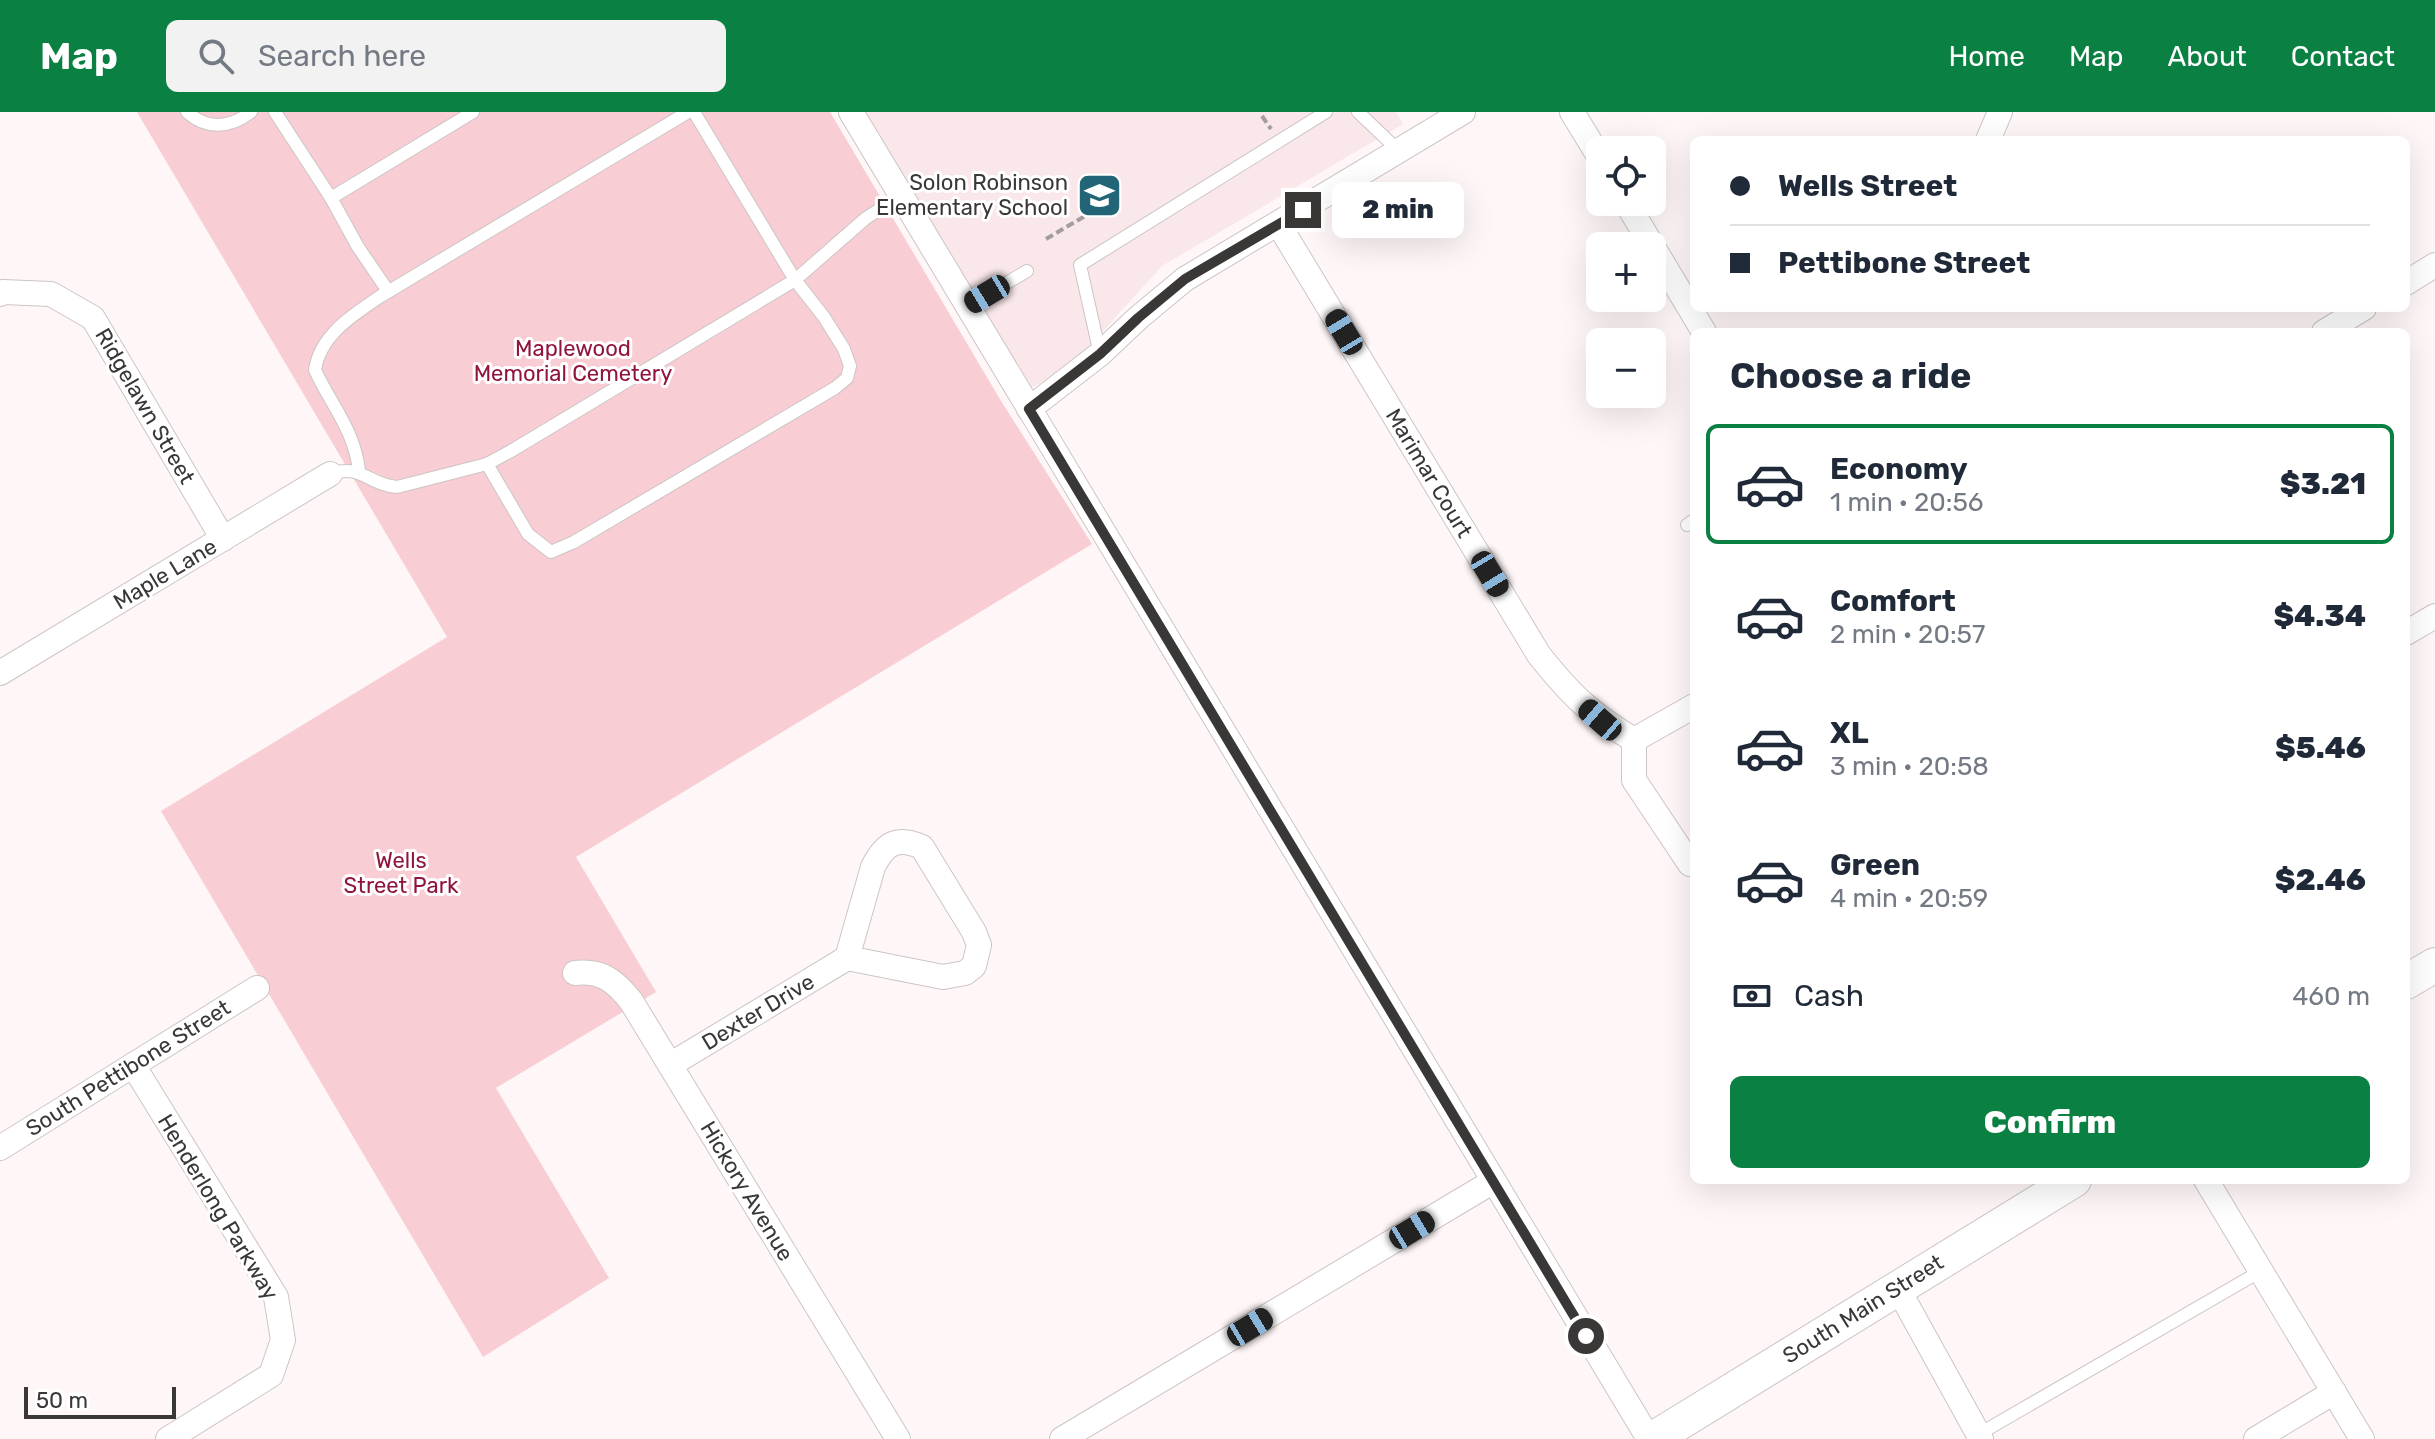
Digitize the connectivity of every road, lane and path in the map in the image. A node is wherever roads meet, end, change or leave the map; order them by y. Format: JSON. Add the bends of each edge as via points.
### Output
{"nodes":[{"id":1,"x":187,"y":112,"type":"edge"},
{"id":2,"x":251,"y":112,"type":"edge"},
{"id":3,"x":275,"y":112,"type":"edge"},
{"id":4,"x":473,"y":112,"type":"edge"},
{"id":5,"x":688,"y":112,"type":"edge"},
{"id":6,"x":694,"y":112,"type":"edge"},
{"id":7,"x":851,"y":112,"type":"edge"},
{"id":8,"x":1326,"y":112,"type":"edge"},
{"id":9,"x":1358,"y":112,"type":"edge"},
{"id":10,"x":1463,"y":112,"type":"edge"},
{"id":11,"x":1572,"y":112,"type":"edge"},
{"id":12,"x":2000,"y":112,"type":"edge"},
{"id":13,"x":1587,"y":136,"type":"edge"},
{"id":14,"x":1990,"y":136,"type":"edge"},
{"id":15,"x":1399,"y":151,"type":"junction"},
{"id":16,"x":901,"y":196,"type":"junction"},
{"id":17,"x":331,"y":198,"type":"junction"},
{"id":18,"x":1102,"y":206,"type":"dead end"},
{"id":19,"x":1634,"y":216,"type":"edge"},
{"id":20,"x":1279,"y":225,"type":"junction"},
{"id":21,"x":1046,"y":239,"type":"dead end"},
{"id":22,"x":2435,"y":265,"type":"edge"},
{"id":23,"x":1027,"y":271,"type":"dead end"},
{"id":24,"x":795,"y":280,"type":"junction"},
{"id":25,"x":2410,"y":281,"type":"edge"},
{"id":26,"x":388,"y":291,"type":"junction"},
{"id":27,"x":0,"y":294,"type":"edge"},
{"id":28,"x":968,"y":306,"type":"junction"},
{"id":29,"x":1690,"y":309,"type":"edge"},
{"id":30,"x":2357,"y":312,"type":"edge"},
{"id":31,"x":2331,"y":328,"type":"edge"},
{"id":32,"x":1100,"y":354,"type":"junction"},
{"id":33,"x":1029,"y":409,"type":"junction"},
{"id":34,"x":487,"y":464,"type":"junction"},
{"id":35,"x":359,"y":471,"type":"junction"},
{"id":36,"x":330,"y":474,"type":"joint"},
{"id":37,"x":223,"y":539,"type":"junction"},
{"id":38,"x":2435,"y":616,"type":"edge"},
{"id":39,"x":2410,"y":631,"type":"edge"},
{"id":40,"x":0,"y":673,"type":"edge"},
{"id":41,"x":1690,"y":708,"type":"edge"},
{"id":42,"x":1634,"y":740,"type":"junction"},
{"id":43,"x":1690,"y":864,"type":"dead end"},
{"id":44,"x":847,"y":958,"type":"junction"},
{"id":45,"x":2435,"y":965,"type":"edge"},
{"id":46,"x":575,"y":973,"type":"dead end"},
{"id":47,"x":2410,"y":980,"type":"edge"},
{"id":48,"x":257,"y":988,"type":"dead end"},
{"id":49,"x":133,"y":1065,"type":"junction"},
{"id":50,"x":670,"y":1065,"type":"junction"},
{"id":51,"x":0,"y":1148,"type":"edge"},
{"id":52,"x":1492,"y":1182,"type":"junction"},
{"id":53,"x":2067,"y":1184,"type":"edge"},
{"id":54,"x":2208,"y":1184,"type":"edge"},
{"id":55,"x":2261,"y":1271,"type":"junction"},
{"id":56,"x":1897,"y":1287,"type":"junction"},
{"id":57,"x":2334,"y":1392,"type":"junction"},
{"id":58,"x":1980,"y":1437,"type":"edge"},
{"id":59,"x":168,"y":1439,"type":"edge"},
{"id":60,"x":898,"y":1439,"type":"edge"},
{"id":61,"x":1062,"y":1439,"type":"edge"},
{"id":62,"x":1651,"y":1439,"type":"edge"},
{"id":63,"x":2256,"y":1439,"type":"edge"},
{"id":64,"x":2362,"y":1439,"type":"edge"}],
"edges":[{"from":1,"to":2,"type":"lane","via":[[208,125],[237,122]]},
{"from":3,"to":17,"type":"lane"},
{"from":4,"to":17,"type":"lane"},
{"from":5,"to":26,"type":"lane"},
{"from":6,"to":24,"type":"lane"},
{"from":7,"to":16,"type":"street"},
{"from":8,"to":32,"type":"lane","via":[[1080,265]]},
{"from":9,"to":15,"type":"lane"},
{"from":10,"to":15,"type":"street"},
{"from":11,"to":13,"type":"street"},
{"from":12,"to":14,"type":"street"},
{"from":15,"to":20,"type":"street"},
{"from":16,"to":24,"type":"lane","via":[[866,218]]},
{"from":16,"to":28,"type":"street"},
{"from":17,"to":26,"type":"lane"},
{"from":18,"to":21,"type":"path"},
{"from":19,"to":29,"type":"street"},
{"from":20,"to":32,"type":"street","via":[[1185,279]]},
{"from":20,"to":42,"type":"street","name":"Marimar Court","via":[[1539,655],[1571,695]]},
{"from":22,"to":25,"type":"street"},
{"from":23,"to":28,"type":"lane"},
{"from":24,"to":34,"type":"lane"},
{"from":24,"to":34,"type":"lane","via":[[844,349],[850,366],[847,378],[835,388],[551,552],[528,534]]},
{"from":26,"to":35,"type":"lane","via":[[353,314],[316,359],[315,370],[354,443]]},
{"from":27,"to":37,"type":"street","name":"Ridgelawn Street","via":[[51,294],[93,318]]},
{"from":28,"to":33,"type":"street"},
{"from":30,"to":31,"type":"street"},
{"from":32,"to":33,"type":"street"},
{"from":33,"to":52,"type":"street"},
{"from":34,"to":35,"type":"lane","via":[[397,487]]},
{"from":35,"to":36,"type":"lane"},
{"from":36,"to":37,"type":"street","name":"Maple Lane"},
{"from":37,"to":40,"type":"street","name":"Maple Lane"},
{"from":38,"to":39,"type":"street"},
{"from":41,"to":42,"type":"street"},
{"from":42,"to":43,"type":"street","via":[[1634,780]]},
{"from":44,"to":44,"type":"street","via":[[943,977],[974,966],[979,945],[974,932],[922,847],[898,841],[880,854]]},
{"from":44,"to":50,"type":"street","name":"Dexter Drive"},
{"from":45,"to":47,"type":"street"},
{"from":46,"to":50,"type":"street","name":"Hickory Avenue","via":[[592,971],[621,988]]},
{"from":48,"to":49,"type":"street","name":"South Pettibone Street"},
{"from":49,"to":51,"type":"street","name":"South Pettibone Street"},
{"from":49,"to":59,"type":"street","name":"Henderlong Parkway","via":[[276,1297],[283,1340],[271,1375]]},
{"from":50,"to":60,"type":"street","name":"Hickory Avenue"},
{"from":52,"to":61,"type":"street"},
{"from":52,"to":62,"type":"street"},
{"from":53,"to":56,"type":"street","name":"South Main Street"},
{"from":54,"to":55,"type":"street"},
{"from":55,"to":57,"type":"street"},
{"from":55,"to":58,"type":"lane"},
{"from":56,"to":58,"type":"street"},
{"from":56,"to":62,"type":"street","name":"South Main Street"},
{"from":57,"to":63,"type":"street"},
{"from":57,"to":64,"type":"street"}]}
